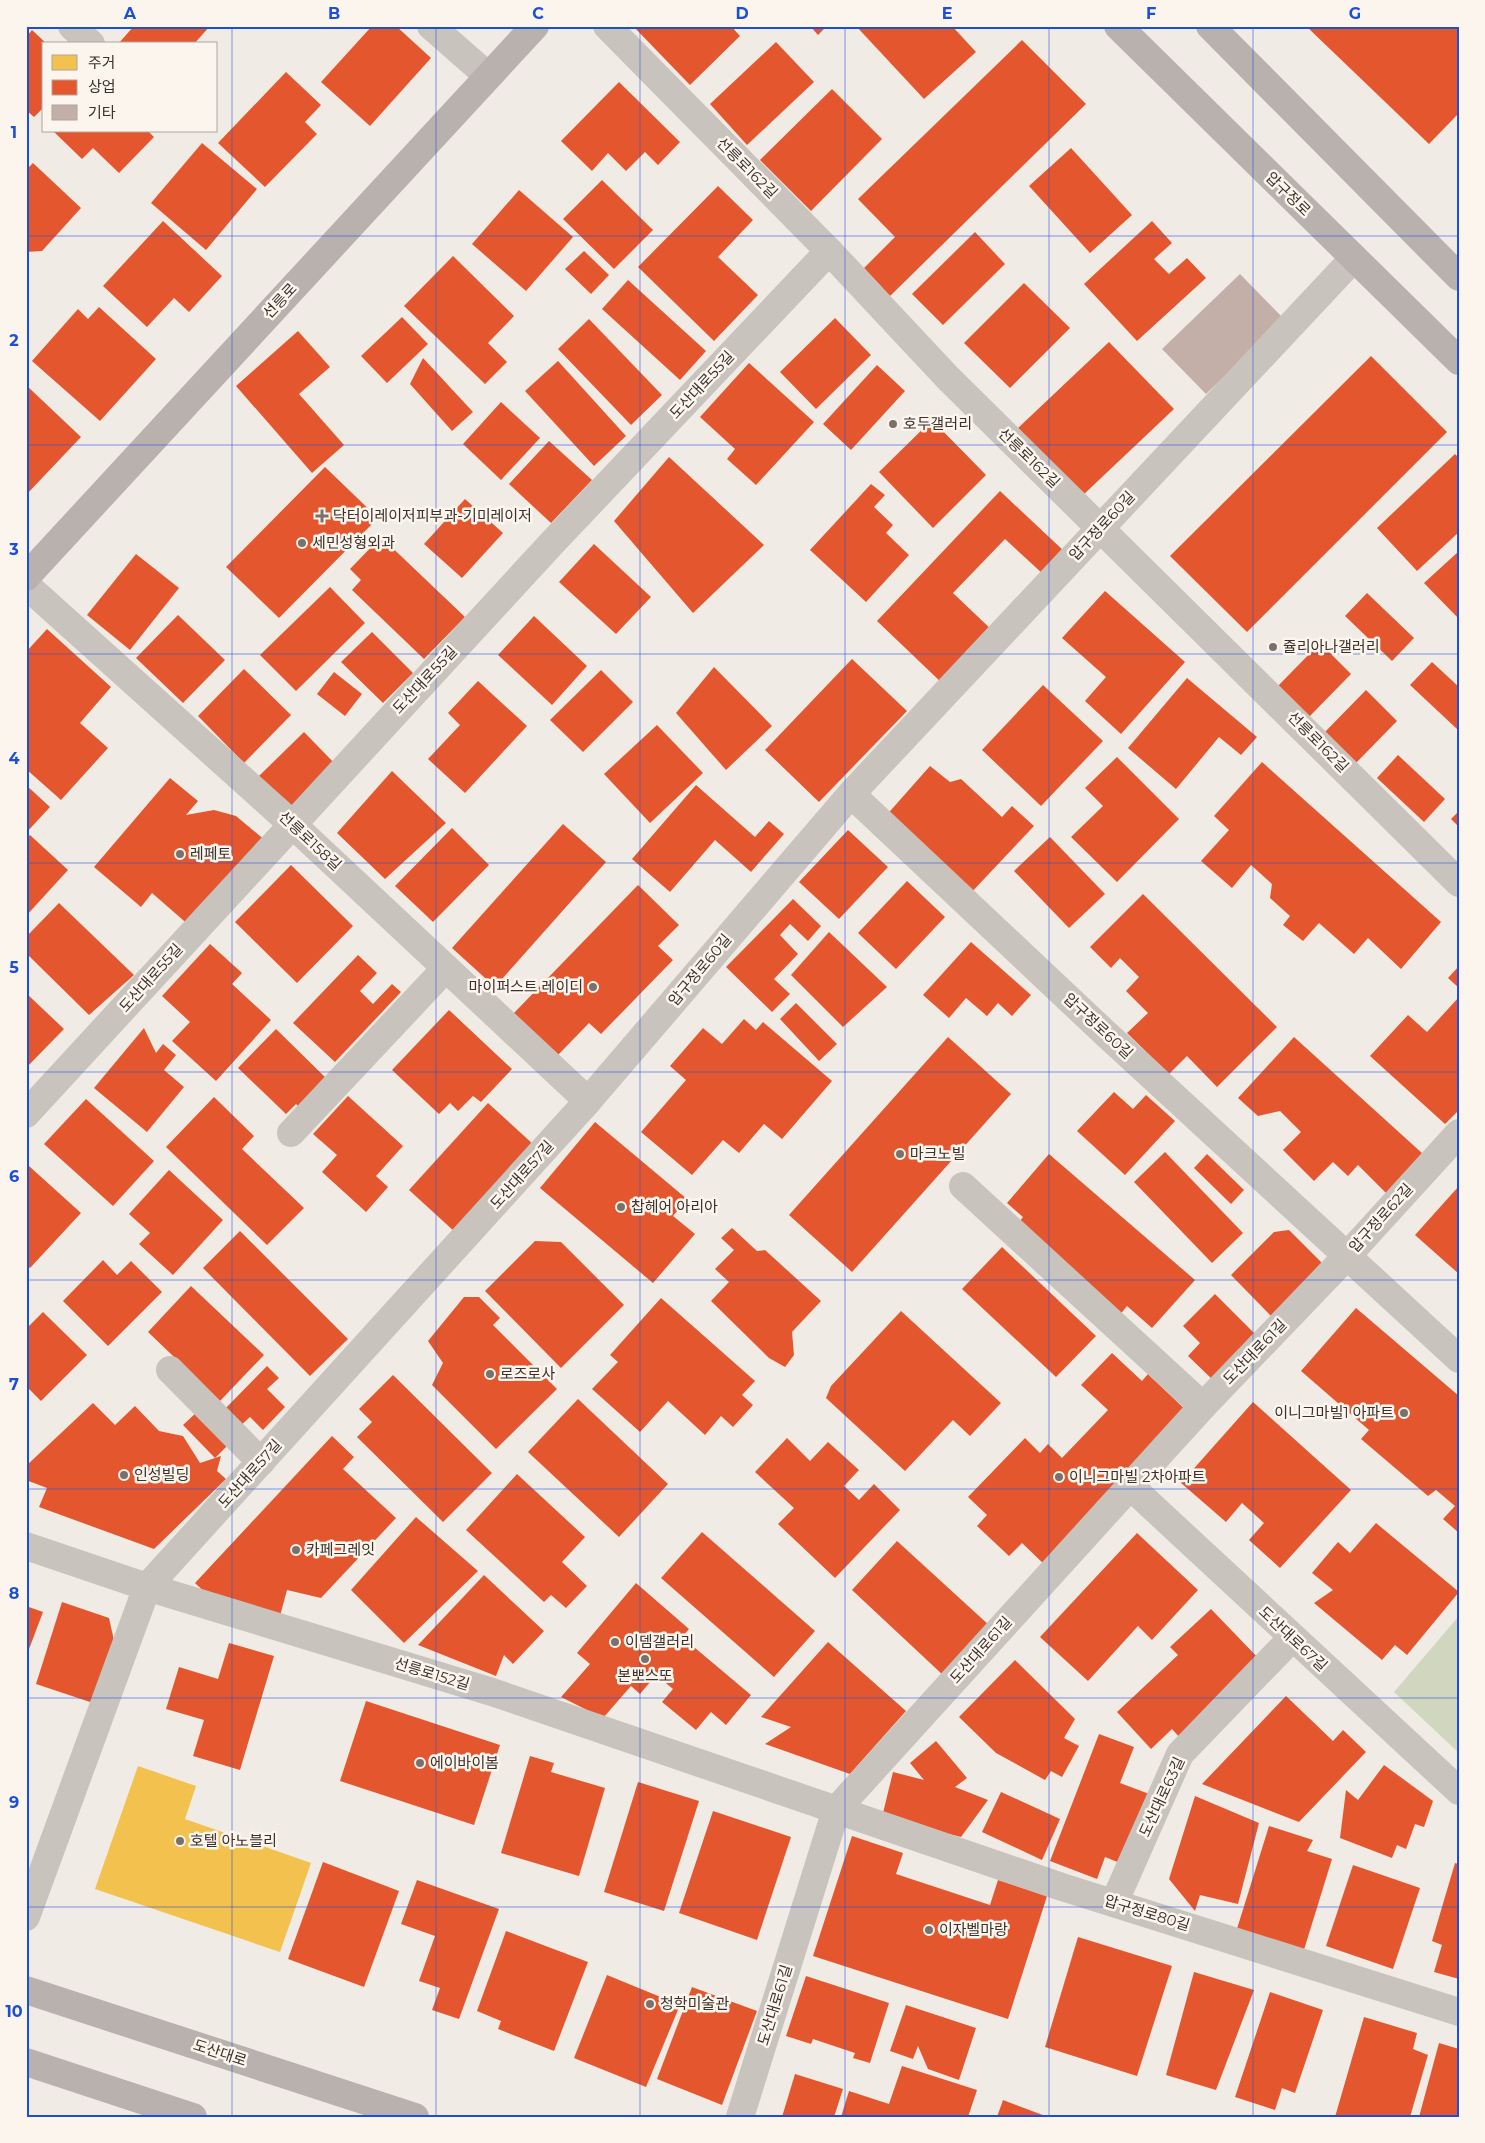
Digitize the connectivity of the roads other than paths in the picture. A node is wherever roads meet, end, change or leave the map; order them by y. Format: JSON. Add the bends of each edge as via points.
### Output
{"nodes":[{"id":1,"x":72,"y":26,"type":"edge"},
{"id":2,"x":431,"y":26,"type":"edge"},
{"id":3,"x":535,"y":26,"type":"edge"},
{"id":4,"x":607,"y":26,"type":"edge"},
{"id":5,"x":1118,"y":26,"type":"edge"},
{"id":6,"x":1210,"y":26,"type":"edge"},
{"id":7,"x":90,"y":42,"type":"edge"},
{"id":8,"x":488,"y":76,"type":"junction"},
{"id":9,"x":829,"y":251,"type":"junction"},
{"id":10,"x":1354,"y":258,"type":"junction"},
{"id":11,"x":1459,"y":277,"type":"edge"},
{"id":12,"x":1459,"y":361,"type":"edge"},
{"id":13,"x":1101,"y":527,"type":"junction"},
{"id":14,"x":26,"y":577,"type":"edge"},
{"id":15,"x":26,"y":585,"type":"edge"},
{"id":16,"x":851,"y":794,"type":"junction"},
{"id":17,"x":292,"y":824,"type":"junction"},
{"id":18,"x":1459,"y":882,"type":"edge"},
{"id":19,"x":446,"y":968,"type":"junction"},
{"id":20,"x":588,"y":1101,"type":"junction"},
{"id":21,"x":26,"y":1114,"type":"edge"},
{"id":22,"x":291,"y":1133,"type":"dead end"},
{"id":23,"x":1459,"y":1133,"type":"edge"},
{"id":24,"x":963,"y":1186,"type":"dead end"},
{"id":25,"x":1346,"y":1256,"type":"junction"},
{"id":26,"x":1459,"y":1359,"type":"edge"},
{"id":27,"x":170,"y":1370,"type":"dead end"},
{"id":28,"x":1203,"y":1406,"type":"junction"},
{"id":29,"x":261,"y":1462,"type":"junction"},
{"id":30,"x":1130,"y":1486,"type":"junction"},
{"id":31,"x":26,"y":1546,"type":"edge"},
{"id":32,"x":147,"y":1587,"type":"junction"},
{"id":33,"x":1292,"y":1638,"type":"junction"},
{"id":34,"x":1459,"y":1790,"type":"edge"},
{"id":35,"x":836,"y":1810,"type":"junction"},
{"id":36,"x":1114,"y":1903,"type":"junction"},
{"id":37,"x":26,"y":1917,"type":"edge"},
{"id":38,"x":26,"y":1990,"type":"edge"},
{"id":39,"x":1459,"y":2012,"type":"edge"},
{"id":40,"x":26,"y":2062,"type":"edge"},
{"id":41,"x":193,"y":2117,"type":"edge"},
{"id":42,"x":414,"y":2117,"type":"edge"},
{"id":43,"x":740,"y":2117,"type":"edge"}],
"edges":[{"from":1,"to":7,"type":"street"},
{"from":2,"to":8,"type":"street"},
{"from":3,"to":8,"type":"main road","name":"선릉로"},
{"from":4,"to":9,"type":"street","name":"선릉로162길"},
{"from":5,"to":10,"type":"main road","name":"압구정로"},
{"from":6,"to":11,"type":"main road"},
{"from":8,"to":14,"type":"main road","name":"선릉로"},
{"from":9,"to":13,"type":"street","name":"선릉로162길","via":[[948,378]]},
{"from":9,"to":17,"type":"street","name":"도산대로55길"},
{"from":10,"to":12,"type":"main road","name":"압구정로"},
{"from":10,"to":13,"type":"street","name":"압구정로60길"},
{"from":13,"to":16,"type":"street","name":"압구정로60길"},
{"from":13,"to":18,"type":"street","name":"선릉로162길"},
{"from":15,"to":17,"type":"street","name":"선릉로158길"},
{"from":16,"to":20,"type":"street","name":"압구정로60길"},
{"from":16,"to":25,"type":"street","name":"압구정로60길"},
{"from":17,"to":19,"type":"street","name":"선릉로158길"},
{"from":17,"to":21,"type":"street","name":"도산대로55길"},
{"from":19,"to":20,"type":"street","name":"선릉로158길"},
{"from":19,"to":22,"type":"street"},
{"from":20,"to":29,"type":"street","name":"도산대로57길"},
{"from":23,"to":25,"type":"street","name":"압구정로62길"},
{"from":24,"to":28,"type":"street"},
{"from":25,"to":26,"type":"street","name":"압구정로62길"},
{"from":25,"to":28,"type":"street","name":"도산대로61길"},
{"from":27,"to":29,"type":"street"},
{"from":28,"to":30,"type":"street","name":"도산대로61길"},
{"from":29,"to":32,"type":"street","name":"도산대로57길"},
{"from":30,"to":33,"type":"street","name":"도산대로67길"},
{"from":30,"to":35,"type":"street","name":"도산대로61길"},
{"from":31,"to":32,"type":"street","name":"선릉로152길"},
{"from":32,"to":35,"type":"street","name":"선릉로152길","via":[[492,1692]]},
{"from":32,"to":37,"type":"street","name":"도산대로57길"},
{"from":33,"to":34,"type":"street","name":"도산대로67길"},
{"from":33,"to":36,"type":"street","name":"도산대로63길","via":[[1180,1754]]},
{"from":35,"to":36,"type":"street","name":"압구정로80길"},
{"from":35,"to":43,"type":"street","name":"도산대로61길"},
{"from":36,"to":39,"type":"street","name":"압구정로80길"},
{"from":38,"to":42,"type":"main road","name":"도산대로"},
{"from":40,"to":41,"type":"main road"}]}
